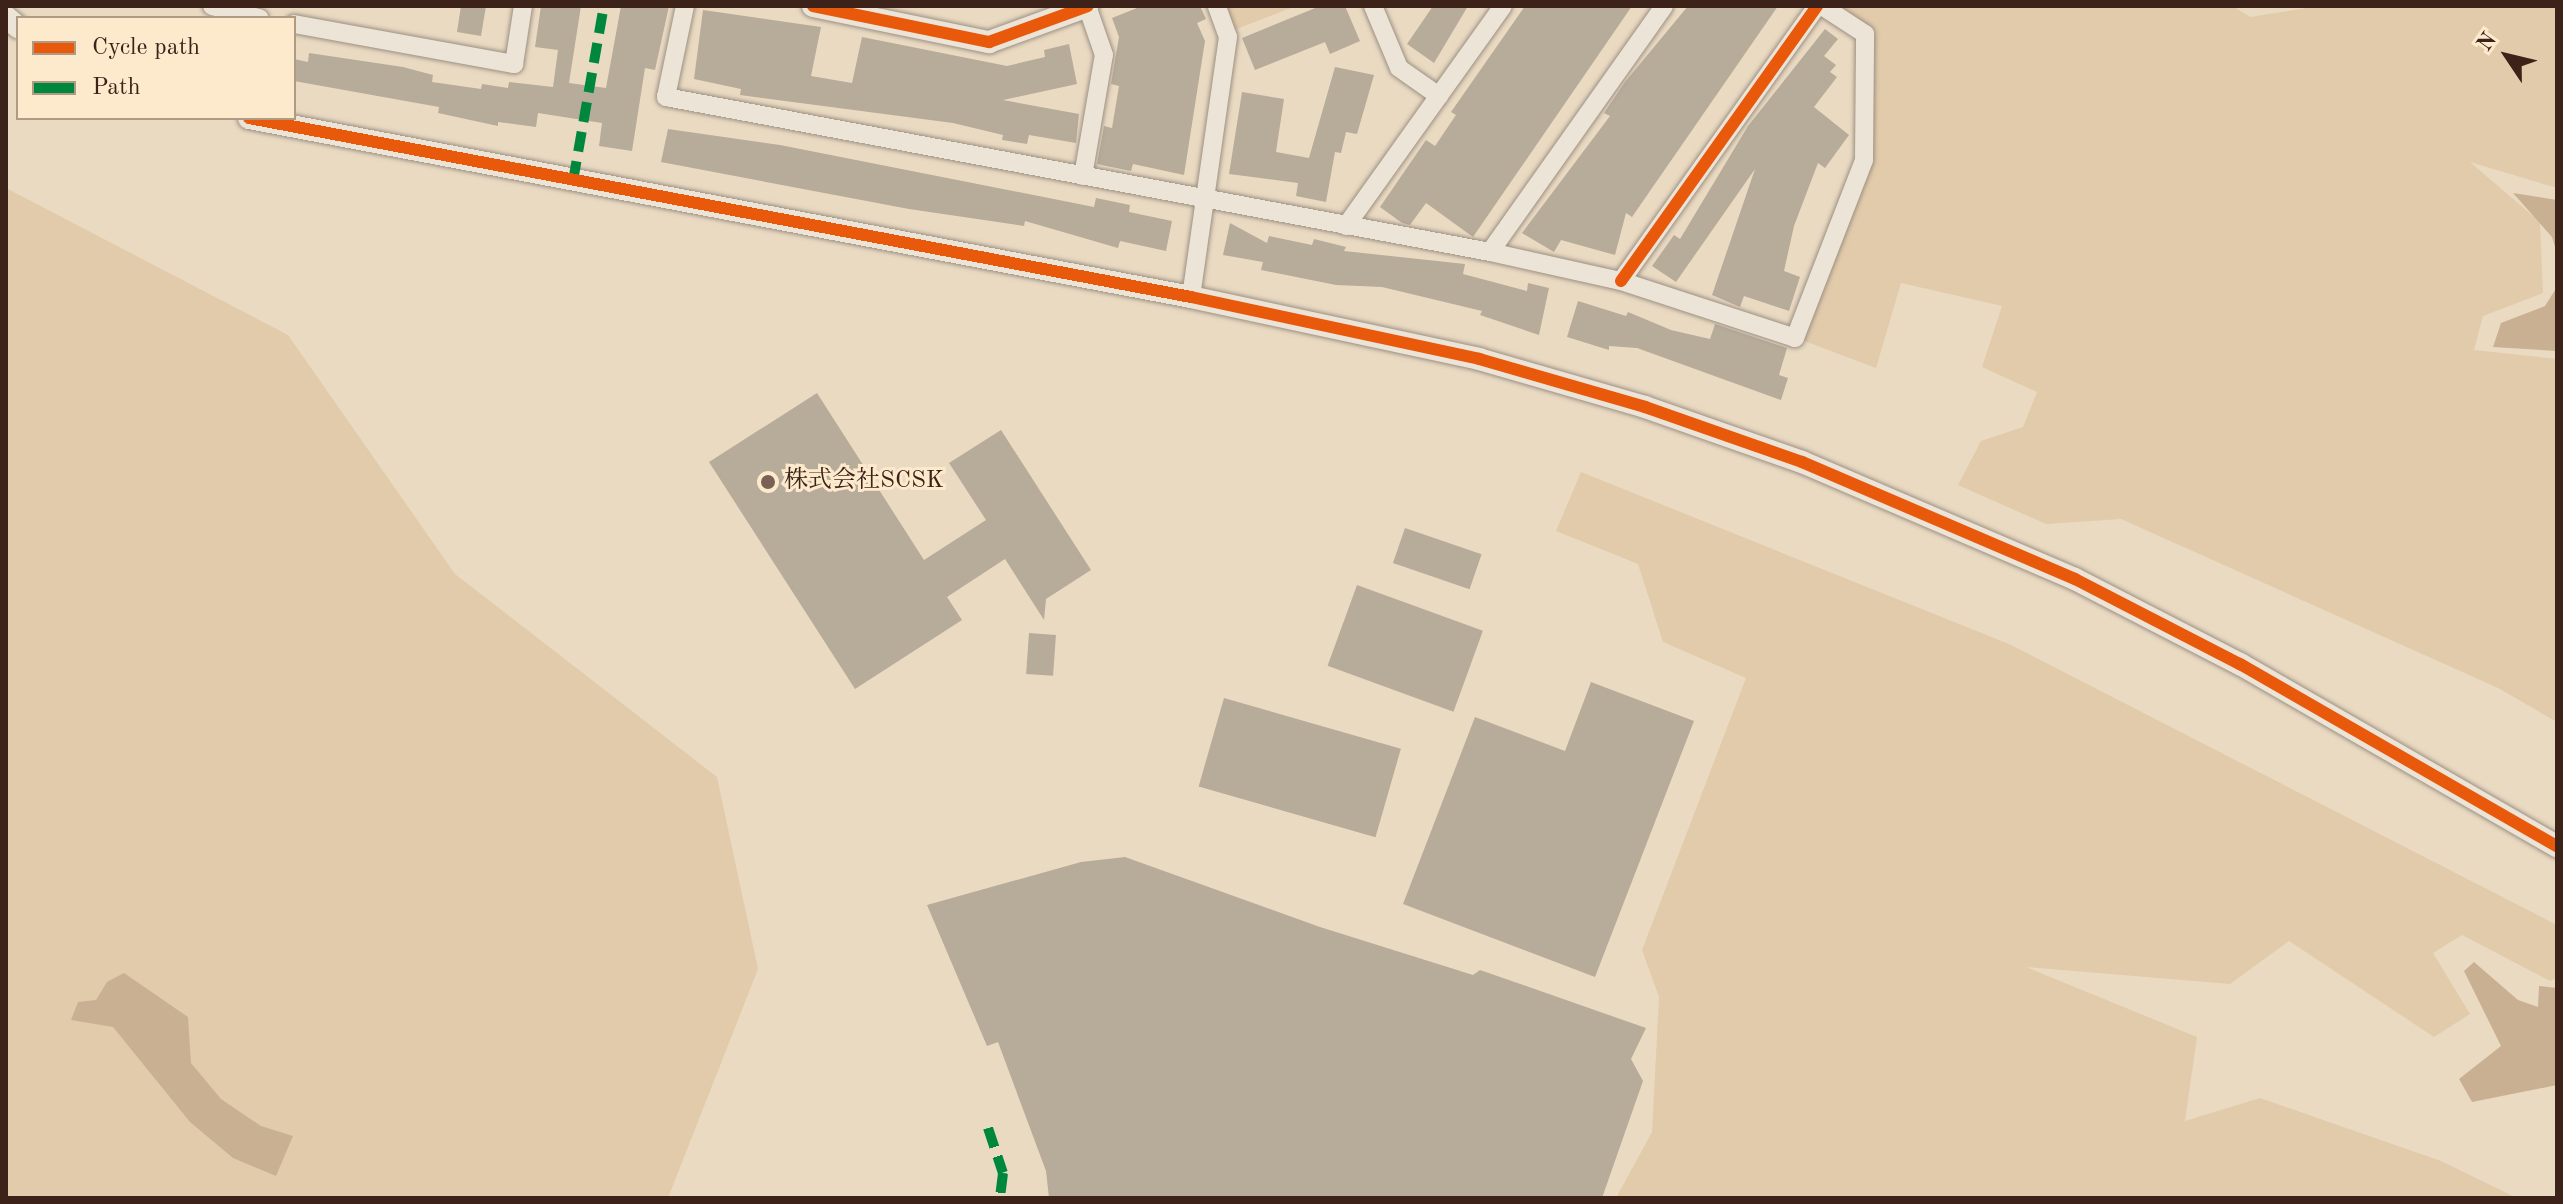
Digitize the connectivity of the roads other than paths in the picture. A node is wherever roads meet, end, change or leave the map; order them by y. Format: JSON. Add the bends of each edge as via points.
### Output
{"nodes":[{"id":1,"x":212,"y":6,"type":"edge"},
{"id":2,"x":523,"y":6,"type":"edge"},
{"id":3,"x":685,"y":6,"type":"edge"},
{"id":4,"x":813,"y":6,"type":"edge"},
{"id":5,"x":1088,"y":6,"type":"edge"},
{"id":6,"x":1217,"y":6,"type":"edge"},
{"id":7,"x":1373,"y":6,"type":"edge"},
{"id":8,"x":1503,"y":6,"type":"edge"},
{"id":9,"x":1664,"y":6,"type":"edge"},
{"id":10,"x":1820,"y":6,"type":"edge"},
{"id":11,"x":251,"y":16,"type":"edge"},
{"id":12,"x":296,"y":24,"type":"edge"},
{"id":13,"x":1439,"y":96,"type":"junction"},
{"id":14,"x":260,"y":120,"type":"edge"},
{"id":15,"x":1083,"y":176,"type":"junction"},
{"id":16,"x":1206,"y":200,"type":"junction"},
{"id":17,"x":1346,"y":226,"type":"junction"},
{"id":18,"x":1490,"y":252,"type":"junction"},
{"id":19,"x":1621,"y":281,"type":"junction"},
{"id":20,"x":1191,"y":297,"type":"junction"},
{"id":21,"x":2557,"y":846,"type":"edge"}],
"edges":[{"from":1,"to":11,"type":"street"},
{"from":2,"to":12,"type":"street","via":[[514,64]]},
{"from":3,"to":15,"type":"street","via":[[666,97]]},
{"from":4,"to":5,"type":"street","via":[[989,42]]},
{"from":5,"to":15,"type":"street","via":[[1104,55]]},
{"from":6,"to":16,"type":"street","via":[[1228,37]]},
{"from":7,"to":13,"type":"street","via":[[1399,68]]},
{"from":8,"to":13,"type":"street"},
{"from":9,"to":18,"type":"street"},
{"from":10,"to":19,"type":"street"},
{"from":10,"to":19,"type":"street","via":[[1865,34],[1864,160],[1795,338]]},
{"from":13,"to":17,"type":"street"},
{"from":14,"to":20,"type":"street"},
{"from":15,"to":16,"type":"street"},
{"from":16,"to":17,"type":"street"},
{"from":16,"to":20,"type":"street"},
{"from":17,"to":18,"type":"street"},
{"from":18,"to":19,"type":"street"},
{"from":20,"to":21,"type":"street","via":[[1479,359],[1645,407],[1802,462],[2159,620]]}]}
